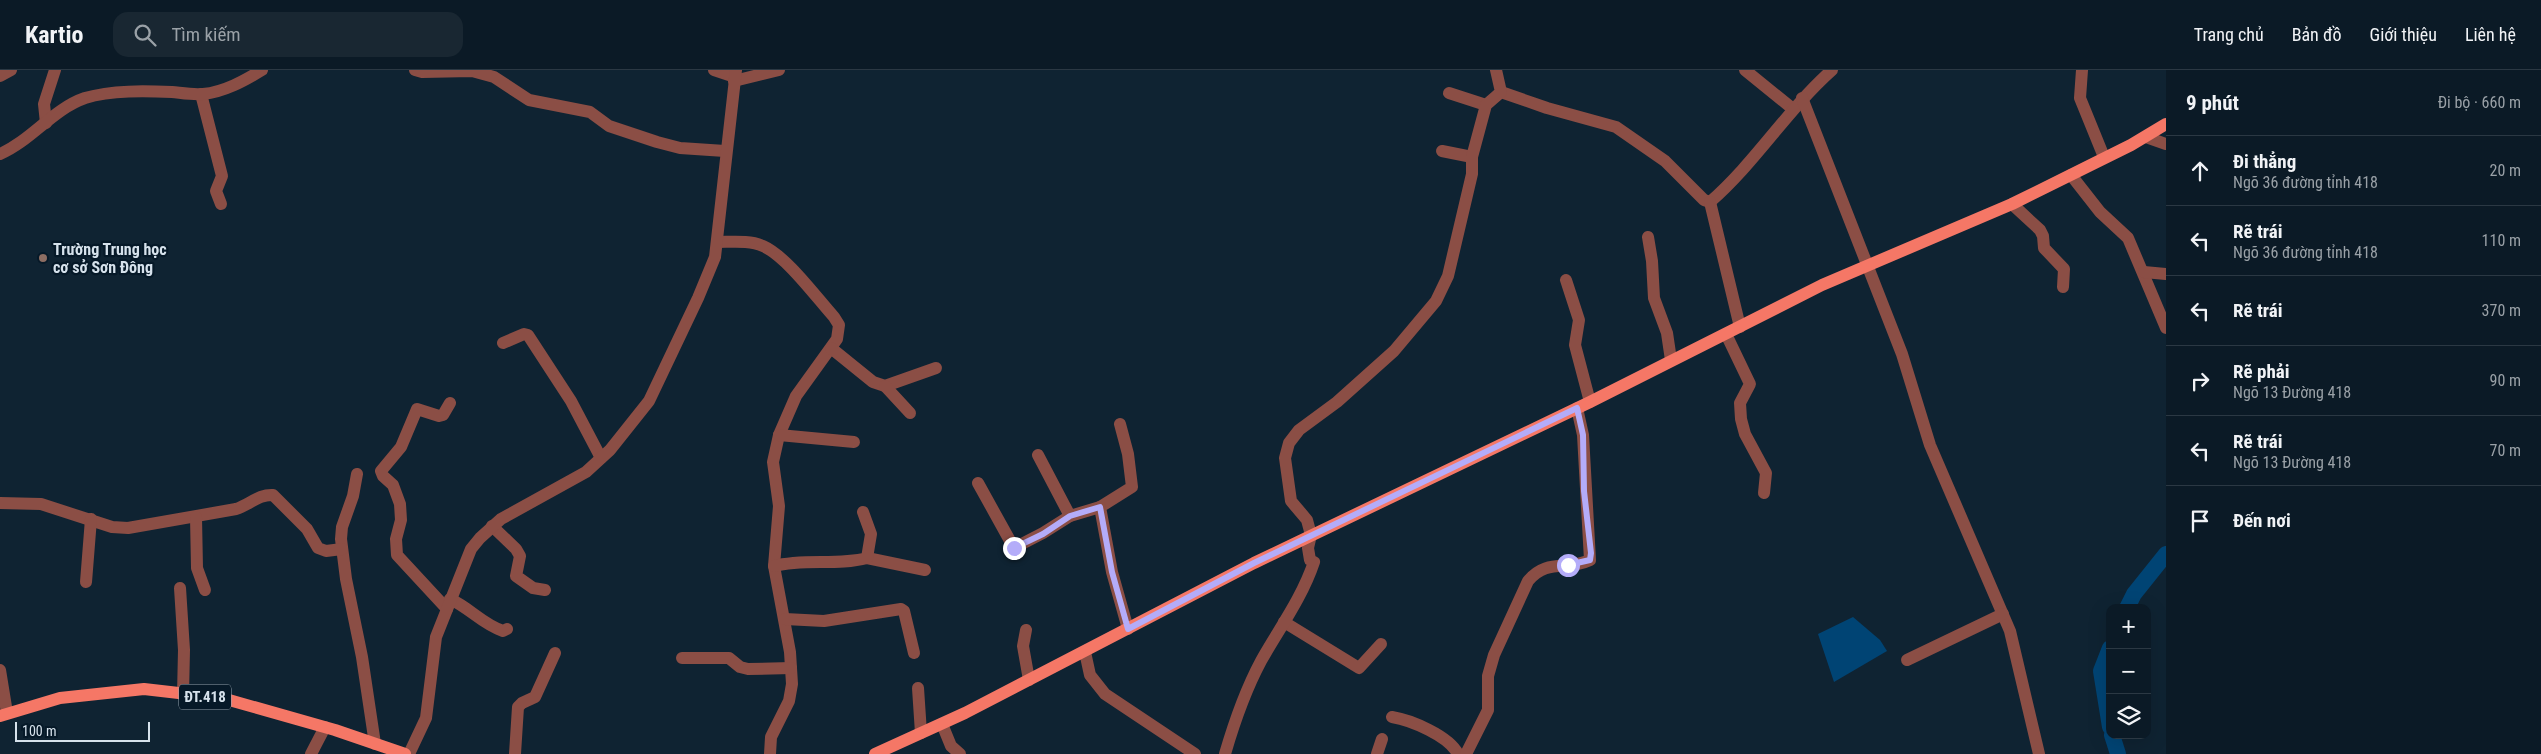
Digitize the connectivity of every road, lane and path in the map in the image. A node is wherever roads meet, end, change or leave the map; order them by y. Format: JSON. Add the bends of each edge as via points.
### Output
{"nodes":[{"id":1,"x":11,"y":70,"type":"edge"},
{"id":2,"x":56,"y":70,"type":"edge"},
{"id":3,"x":262,"y":70,"type":"edge"},
{"id":4,"x":415,"y":70,"type":"edge"},
{"id":5,"x":714,"y":70,"type":"edge"},
{"id":6,"x":779,"y":70,"type":"edge"},
{"id":7,"x":1496,"y":70,"type":"edge"},
{"id":8,"x":1745,"y":70,"type":"edge"},
{"id":9,"x":1832,"y":70,"type":"edge"},
{"id":10,"x":2082,"y":70,"type":"edge"},
{"id":11,"x":0,"y":76,"type":"edge"},
{"id":12,"x":735,"y":76,"type":"edge"},
{"id":13,"x":1501,"y":92,"type":"junction"},
{"id":14,"x":1449,"y":93,"type":"dead end"},
{"id":15,"x":201,"y":94,"type":"junction"},
{"id":16,"x":1802,"y":98,"type":"junction"},
{"id":17,"x":1486,"y":105,"type":"junction"},
{"id":18,"x":1793,"y":109,"type":"junction"},
{"id":19,"x":46,"y":123,"type":"junction"},
{"id":20,"x":2166,"y":124,"type":"edge"},
{"id":21,"x":2146,"y":137,"type":"junction"},
{"id":22,"x":2166,"y":144,"type":"edge"},
{"id":23,"x":726,"y":151,"type":"junction"},
{"id":24,"x":1442,"y":151,"type":"dead end"},
{"id":25,"x":0,"y":154,"type":"edge"},
{"id":26,"x":1472,"y":157,"type":"junction"},
{"id":27,"x":2104,"y":157,"type":"junction"},
{"id":28,"x":2072,"y":175,"type":"junction"},
{"id":29,"x":1710,"y":202,"type":"junction"},
{"id":30,"x":221,"y":204,"type":"dead end"},
{"id":31,"x":2012,"y":204,"type":"junction"},
{"id":32,"x":1648,"y":237,"type":"dead end"},
{"id":33,"x":717,"y":242,"type":"junction"},
{"id":34,"x":1867,"y":265,"type":"junction"},
{"id":35,"x":2144,"y":272,"type":"junction"},
{"id":36,"x":2166,"y":274,"type":"edge"},
{"id":37,"x":1566,"y":280,"type":"dead end"},
{"id":38,"x":2063,"y":287,"type":"dead end"},
{"id":39,"x":1740,"y":326,"type":"junction"},
{"id":40,"x":2166,"y":328,"type":"edge"},
{"id":41,"x":1726,"y":334,"type":"junction"},
{"id":42,"x":503,"y":343,"type":"dead end"},
{"id":43,"x":831,"y":348,"type":"junction"},
{"id":44,"x":1671,"y":360,"type":"junction"},
{"id":45,"x":936,"y":368,"type":"dead end"},
{"id":46,"x":885,"y":386,"type":"junction"},
{"id":47,"x":1590,"y":402,"type":"junction"},
{"id":48,"x":450,"y":403,"type":"dead end"},
{"id":49,"x":1577,"y":408,"type":"junction"},
{"id":50,"x":910,"y":413,"type":"dead end"},
{"id":51,"x":1120,"y":424,"type":"dead end"},
{"id":52,"x":779,"y":435,"type":"junction"},
{"id":53,"x":854,"y":442,"type":"dead end"},
{"id":54,"x":1038,"y":455,"type":"dead end"},
{"id":55,"x":601,"y":458,"type":"junction"},
{"id":56,"x":357,"y":474,"type":"dead end"},
{"id":57,"x":978,"y":483,"type":"dead end"},
{"id":58,"x":1764,"y":493,"type":"dead end"},
{"id":59,"x":0,"y":503,"type":"edge"},
{"id":60,"x":1100,"y":507,"type":"junction"},
{"id":61,"x":862,"y":512,"type":"dead end"},
{"id":62,"x":1070,"y":516,"type":"junction"},
{"id":63,"x":196,"y":517,"type":"junction"},
{"id":64,"x":91,"y":519,"type":"junction"},
{"id":65,"x":492,"y":526,"type":"junction"},
{"id":66,"x":1311,"y":535,"type":"junction"},
{"id":67,"x":342,"y":549,"type":"junction"},
{"id":68,"x":867,"y":558,"type":"junction"},
{"id":69,"x":774,"y":566,"type":"junction"},
{"id":70,"x":925,"y":570,"type":"dead end"},
{"id":71,"x":86,"y":582,"type":"dead end"},
{"id":72,"x":180,"y":588,"type":"dead end"},
{"id":73,"x":205,"y":590,"type":"dead end"},
{"id":74,"x":545,"y":590,"type":"dead end"},
{"id":75,"x":448,"y":604,"type":"junction"},
{"id":76,"x":2003,"y":614,"type":"junction"},
{"id":77,"x":785,"y":619,"type":"junction"},
{"id":78,"x":1284,"y":622,"type":"junction"},
{"id":79,"x":507,"y":628,"type":"dead end"},
{"id":80,"x":1128,"y":629,"type":"junction"},
{"id":81,"x":1026,"y":630,"type":"dead end"},
{"id":82,"x":1380,"y":644,"type":"dead end"},
{"id":83,"x":1085,"y":652,"type":"junction"},
{"id":84,"x":914,"y":653,"type":"dead end"},
{"id":85,"x":555,"y":654,"type":"dead end"},
{"id":86,"x":682,"y":658,"type":"dead end"},
{"id":87,"x":1907,"y":660,"type":"dead end"},
{"id":88,"x":791,"y":668,"type":"junction"},
{"id":89,"x":0,"y":670,"type":"edge"},
{"id":90,"x":1029,"y":680,"type":"junction"},
{"id":91,"x":918,"y":688,"type":"dead end"},
{"id":92,"x":183,"y":695,"type":"junction"},
{"id":93,"x":4,"y":714,"type":"edge"},
{"id":94,"x":1392,"y":717,"type":"dead end"},
{"id":95,"x":942,"y":724,"type":"junction"},
{"id":96,"x":325,"y":727,"type":"junction"},
{"id":97,"x":921,"y":733,"type":"junction"},
{"id":98,"x":1382,"y":740,"type":"dead end"},
{"id":99,"x":375,"y":744,"type":"junction"},
{"id":100,"x":955,"y":753,"type":"edge"},
{"id":101,"x":311,"y":754,"type":"edge"},
{"id":102,"x":405,"y":754,"type":"edge"},
{"id":103,"x":409,"y":754,"type":"edge"},
{"id":104,"x":516,"y":754,"type":"edge"},
{"id":105,"x":770,"y":754,"type":"edge"},
{"id":106,"x":875,"y":754,"type":"edge"},
{"id":107,"x":1195,"y":754,"type":"edge"},
{"id":108,"x":1225,"y":754,"type":"edge"},
{"id":109,"x":1376,"y":754,"type":"edge"},
{"id":110,"x":1458,"y":754,"type":"edge"},
{"id":111,"x":1466,"y":754,"type":"edge"},
{"id":112,"x":2039,"y":754,"type":"edge"}],
"edges":[{"from":1,"to":11,"type":"street"},
{"from":2,"to":19,"type":"street","via":[[44,104]]},
{"from":3,"to":15,"type":"street","via":[[230,86]]},
{"from":4,"to":23,"type":"street","via":[[472,71],[494,77],[529,100],[590,112],[609,126],[656,142],[680,148]]},
{"from":5,"to":12,"type":"street"},
{"from":6,"to":12,"type":"street"},
{"from":7,"to":13,"type":"street"},
{"from":8,"to":18,"type":"street"},
{"from":9,"to":16,"type":"street"},
{"from":10,"to":27,"type":"street","via":[[2080,98]]},
{"from":12,"to":23,"type":"street"},
{"from":13,"to":17,"type":"street"},
{"from":13,"to":29,"type":"street","via":[[1616,127],[1665,161],[1704,200]]},
{"from":14,"to":17,"type":"street"},
{"from":15,"to":19,"type":"street","via":[[101,94],[70,105]]},
{"from":15,"to":30,"type":"street","via":[[222,176],[216,191]]},
{"from":16,"to":18,"type":"street"},
{"from":16,"to":34,"type":"street"},
{"from":17,"to":26,"type":"street"},
{"from":18,"to":29,"type":"street","via":[[1729,185]]},
{"from":19,"to":25,"type":"street","via":[[20,144]]},
{"from":20,"to":21,"type":"main road"},
{"from":21,"to":22,"type":"street"},
{"from":21,"to":27,"type":"main road"},
{"from":23,"to":33,"type":"street"},
{"from":24,"to":26,"type":"street"},
{"from":26,"to":66,"type":"street","via":[[1472,174],[1448,276],[1436,301],[1394,351],[1337,402],[1299,430],[1289,444],[1285,458],[1291,501],[1307,520]]},
{"from":27,"to":28,"type":"main road"},
{"from":28,"to":31,"type":"main road"},
{"from":28,"to":35,"type":"street","via":[[2100,212],[2128,238]]},
{"from":29,"to":39,"type":"street"},
{"from":31,"to":34,"type":"main road"},
{"from":31,"to":38,"type":"street","via":[[2040,230],[2044,248],[2064,269]]},
{"from":32,"to":44,"type":"street","via":[[1654,298],[1667,334]]},
{"from":33,"to":43,"type":"street","via":[[763,246],[782,259],[839,325],[837,339]]},
{"from":33,"to":55,"type":"street","via":[[715,257],[698,298],[649,401]]},
{"from":34,"to":39,"type":"main road"},
{"from":34,"to":76,"type":"street","via":[[1902,354],[1930,445]]},
{"from":35,"to":36,"type":"street"},
{"from":35,"to":40,"type":"street"},
{"from":37,"to":47,"type":"street","via":[[1579,320],[1575,346]]},
{"from":39,"to":41,"type":"main road"},
{"from":41,"to":44,"type":"main road"},
{"from":41,"to":58,"type":"street","via":[[1750,384],[1740,403],[1741,419],[1745,434],[1766,473]]},
{"from":42,"to":55,"type":"street","via":[[528,334],[571,401]]},
{"from":43,"to":46,"type":"street","via":[[873,382]]},
{"from":43,"to":52,"type":"street","via":[[796,396]]},
{"from":44,"to":47,"type":"main road"},
{"from":45,"to":46,"type":"street"},
{"from":46,"to":50,"type":"street"},
{"from":47,"to":49,"type":"main road"},
{"from":48,"to":75,"type":"street","via":[[444,415],[439,416],[417,409],[401,447],[381,471],[394,485],[400,504],[402,520],[396,539],[397,555]]},
{"from":49,"to":66,"type":"main road"},
{"from":49,"to":111,"type":"street","via":[[1583,435],[1590,560],[1547,567],[1528,581],[1494,655],[1488,676],[1488,710]]},
{"from":51,"to":60,"type":"street","via":[[1132,487]]},
{"from":52,"to":53,"type":"street"},
{"from":52,"to":69,"type":"street","via":[[773,462],[779,506]]},
{"from":54,"to":62,"type":"street"},
{"from":55,"to":65,"type":"street","via":[[571,482]]},
{"from":56,"to":67,"type":"street","via":[[342,527]]},
{"from":57,"to":62,"type":"street","via":[[1014,548]]},
{"from":59,"to":64,"type":"street","via":[[41,504]]},
{"from":60,"to":62,"type":"street"},
{"from":60,"to":80,"type":"street","via":[[1112,572]]},
{"from":61,"to":68,"type":"street","via":[[871,534]]},
{"from":63,"to":64,"type":"street","via":[[128,528]]},
{"from":63,"to":67,"type":"street","via":[[247,506],[259,497],[274,494],[307,529],[318,548],[326,551]]},
{"from":63,"to":73,"type":"street","via":[[197,568]]},
{"from":64,"to":71,"type":"street"},
{"from":65,"to":74,"type":"street","via":[[520,556],[516,576],[533,588]]},
{"from":65,"to":75,"type":"street","via":[[471,549]]},
{"from":66,"to":78,"type":"street","via":[[1308,548],[1310,560],[1314,562]]},
{"from":66,"to":80,"type":"main road"},
{"from":67,"to":99,"type":"street"},
{"from":68,"to":69,"type":"street"},
{"from":68,"to":70,"type":"street"},
{"from":69,"to":77,"type":"street"},
{"from":72,"to":92,"type":"street"},
{"from":75,"to":79,"type":"street","via":[[466,606],[491,627],[503,631]]},
{"from":75,"to":103,"type":"street","via":[[433,651],[426,718]]},
{"from":76,"to":87,"type":"street"},
{"from":76,"to":112,"type":"street"},
{"from":77,"to":84,"type":"street","via":[[824,621],[901,609]]},
{"from":77,"to":88,"type":"street"},
{"from":78,"to":82,"type":"street","via":[[1359,668]]},
{"from":78,"to":108,"type":"street","via":[[1238,712]]},
{"from":80,"to":83,"type":"main road"},
{"from":81,"to":90,"type":"street","via":[[1023,646]]},
{"from":83,"to":90,"type":"main road"},
{"from":83,"to":107,"type":"street","via":[[1090,675],[1105,694]]},
{"from":85,"to":104,"type":"street","via":[[535,697],[518,707]]},
{"from":86,"to":88,"type":"street","via":[[728,658],[748,669]]},
{"from":88,"to":105,"type":"street","via":[[792,690],[772,737]]},
{"from":89,"to":93,"type":"street"},
{"from":90,"to":95,"type":"main road"},
{"from":91,"to":97,"type":"street"},
{"from":92,"to":93,"type":"main road","number":"ĐT.418","via":[[144,689],[60,698]]},
{"from":92,"to":96,"type":"main road","number":"ĐT.418","via":[[222,698]]},
{"from":94,"to":110,"type":"street","via":[[1408,719],[1426,727]]},
{"from":95,"to":97,"type":"main road"},
{"from":95,"to":100,"type":"street"},
{"from":96,"to":99,"type":"main road","number":"ĐT.418"},
{"from":96,"to":101,"type":"street"},
{"from":97,"to":106,"type":"main road"},
{"from":98,"to":109,"type":"street"},
{"from":99,"to":102,"type":"main road","number":"ĐT.418"}]}
